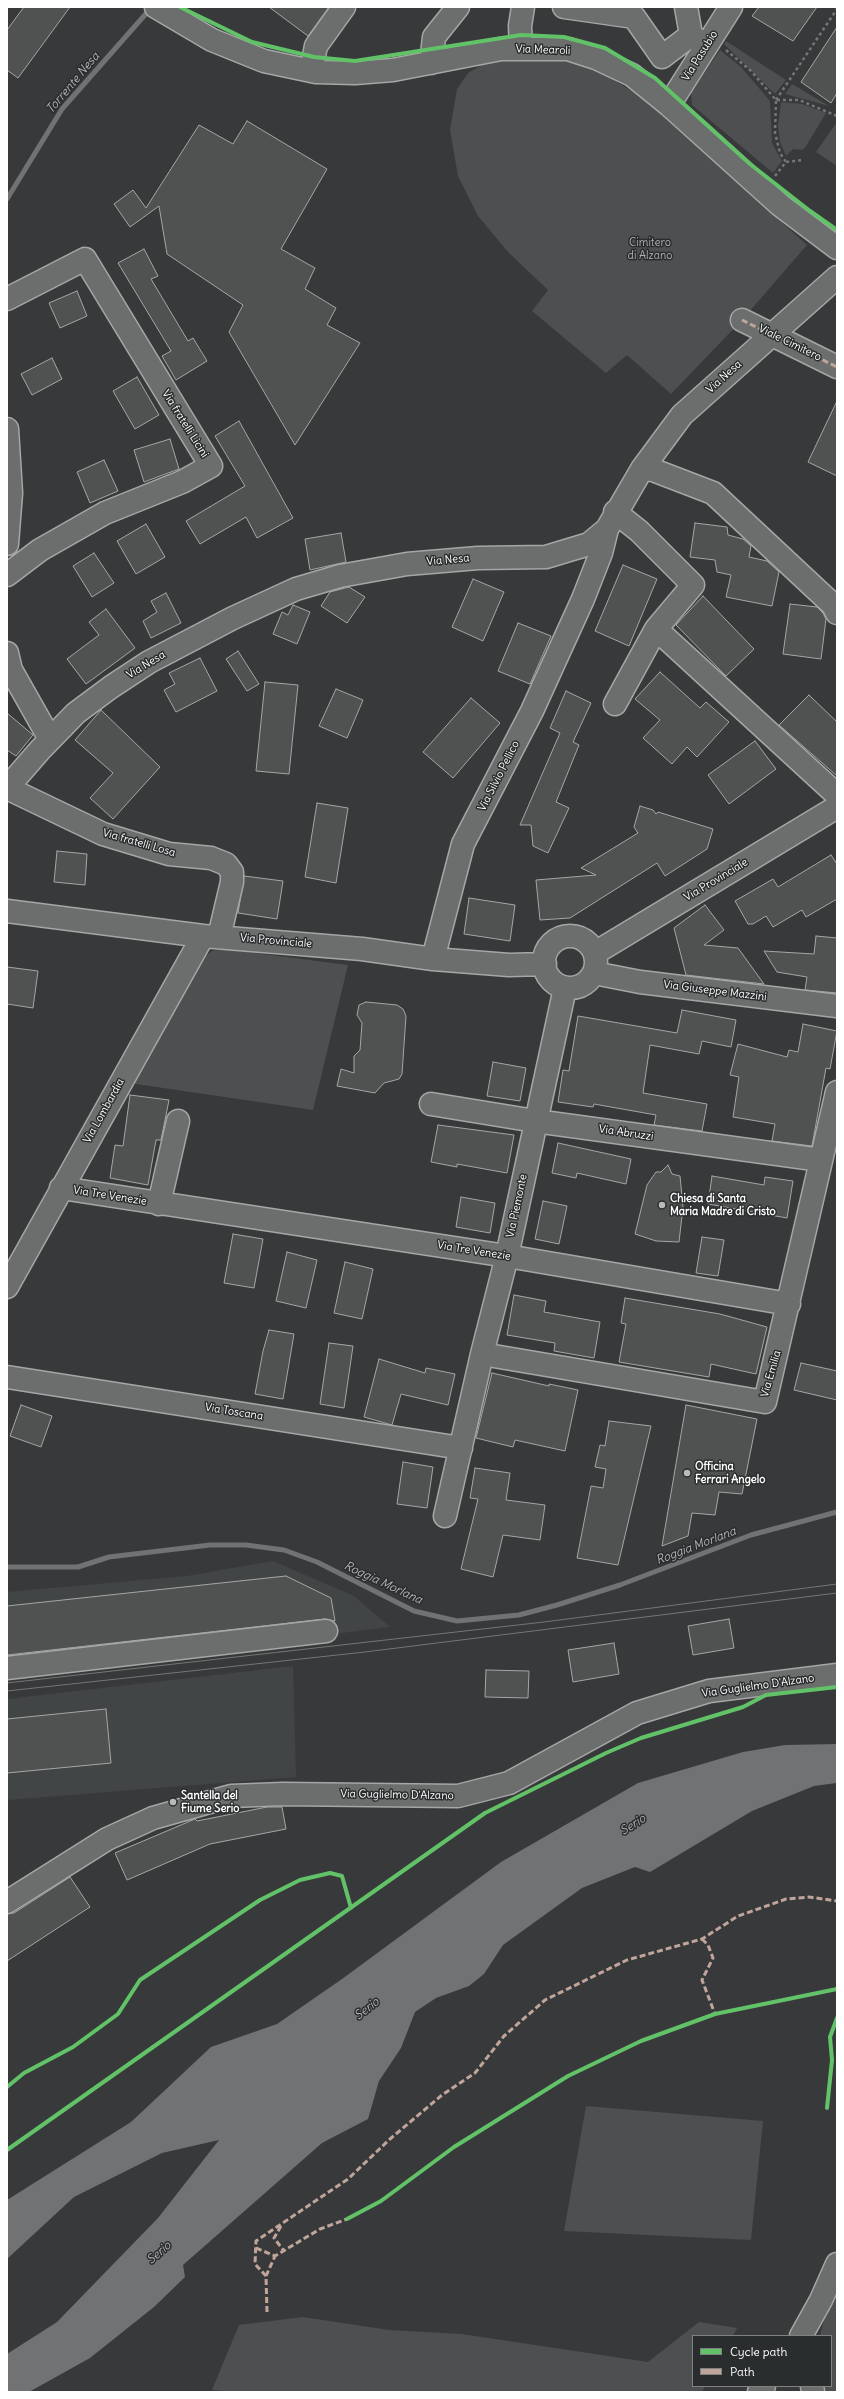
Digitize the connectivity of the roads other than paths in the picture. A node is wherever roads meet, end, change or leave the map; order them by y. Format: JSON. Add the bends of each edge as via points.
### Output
{"nodes":[{"id":1,"x":156,"y":7,"type":"edge"},
{"id":2,"x":344,"y":7,"type":"edge"},
{"id":3,"x":458,"y":7,"type":"edge"},
{"id":4,"x":523,"y":7,"type":"edge"},
{"id":5,"x":564,"y":7,"type":"edge"},
{"id":6,"x":686,"y":7,"type":"edge"},
{"id":7,"x":731,"y":7,"type":"edge"},
{"id":8,"x":702,"y":40,"type":"junction"},
{"id":9,"x":521,"y":48,"type":"junction"},
{"id":10,"x":431,"y":63,"type":"junction"},
{"id":11,"x":311,"y":71,"type":"junction"},
{"id":12,"x":669,"y":105,"type":"junction"},
{"id":13,"x":837,"y":248,"type":"edge"},
{"id":14,"x":837,"y":277,"type":"edge"},
{"id":15,"x":7,"y":299,"type":"edge"},
{"id":16,"x":742,"y":320,"type":"dead end"},
{"id":17,"x":772,"y":334,"type":"junction"},
{"id":18,"x":837,"y":366,"type":"edge"},
{"id":19,"x":7,"y":429,"type":"edge"},
{"id":20,"x":642,"y":469,"type":"junction"},
{"id":21,"x":611,"y":521,"type":"junction"},
{"id":22,"x":7,"y":544,"type":"edge"},
{"id":23,"x":579,"y":549,"type":"junction"},
{"id":24,"x":7,"y":575,"type":"edge"},
{"id":25,"x":583,"y":599,"type":"junction"},
{"id":26,"x":837,"y":612,"type":"edge"},
{"id":27,"x":656,"y":629,"type":"junction"},
{"id":28,"x":7,"y":653,"type":"edge"},
{"id":29,"x":615,"y":704,"type":"dead end"},
{"id":30,"x":50,"y":739,"type":"junction"},
{"id":31,"x":7,"y":788,"type":"edge"},
{"id":32,"x":837,"y":796,"type":"edge"},
{"id":33,"x":837,"y":807,"type":"edge"},
{"id":34,"x":7,"y":911,"type":"edge"},
{"id":35,"x":211,"y":936,"type":"junction"},
{"id":36,"x":433,"y":959,"type":"junction"},
{"id":37,"x":595,"y":963,"type":"junction"},
{"id":38,"x":545,"y":964,"type":"junction"},
{"id":39,"x":565,"y":988,"type":"junction"},
{"id":40,"x":837,"y":1006,"type":"edge"},
{"id":41,"x":837,"y":1092,"type":"edge"},
{"id":42,"x":431,"y":1104,"type":"dead end"},
{"id":43,"x":178,"y":1121,"type":"dead end"},
{"id":44,"x":535,"y":1121,"type":"junction"},
{"id":45,"x":821,"y":1160,"type":"junction"},
{"id":46,"x":61,"y":1188,"type":"junction"},
{"id":47,"x":158,"y":1204,"type":"junction"},
{"id":48,"x":507,"y":1256,"type":"junction"},
{"id":49,"x":7,"y":1288,"type":"edge"},
{"id":50,"x":789,"y":1304,"type":"junction"},
{"id":51,"x":482,"y":1354,"type":"junction"},
{"id":52,"x":7,"y":1377,"type":"edge"},
{"id":53,"x":461,"y":1448,"type":"junction"},
{"id":54,"x":445,"y":1516,"type":"dead end"},
{"id":55,"x":326,"y":1631,"type":"dead end"},
{"id":56,"x":7,"y":1668,"type":"edge"},
{"id":57,"x":837,"y":1675,"type":"edge"},
{"id":58,"x":7,"y":1902,"type":"edge"},
{"id":59,"x":837,"y":2264,"type":"edge"},
{"id":60,"x":821,"y":2300,"type":"junction"},
{"id":61,"x":802,"y":2335,"type":"edge"},
{"id":62,"x":813,"y":2335,"type":"edge"}],
"edges":[{"from":1,"to":11,"type":"main road","name":"Via Mearoli","via":[[212,40],[264,61]]},
{"from":2,"to":11,"type":"main road","via":[[316,46]]},
{"from":3,"to":10,"type":"main road","via":[[434,37]]},
{"from":4,"to":9,"type":"main road","via":[[520,26]]},
{"from":5,"to":8,"type":"main road","via":[[634,17],[662,57]]},
{"from":6,"to":8,"type":"main road"},
{"from":7,"to":8,"type":"main road","name":"Via Pasubio"},
{"from":8,"to":12,"type":"main road","name":"Via Pasubio"},
{"from":9,"to":10,"type":"main road","name":"Via Mearoli","via":[[501,49]]},
{"from":9,"to":12,"type":"main road","name":"Via Mearoli","via":[[568,49],[596,58],[632,75]]},
{"from":10,"to":11,"type":"main road","name":"Via Mearoli","via":[[394,70],[355,73]]},
{"from":12,"to":13,"type":"main road","name":"Via Mearoli","via":[[780,205]]},
{"from":14,"to":17,"type":"main road","name":"Via Nesa"},
{"from":15,"to":24,"type":"main road","name":"Via fratelli Licini","via":[[85,259],[211,466],[182,482],[105,513],[40,550]]},
{"from":16,"to":17,"type":"main road","name":"Viale Cimitero"},
{"from":17,"to":18,"type":"main road","name":"Viale Cimitero"},
{"from":17,"to":20,"type":"main road","name":"Via Nesa","via":[[682,415]]},
{"from":19,"to":22,"type":"main road","via":[[11,493]]},
{"from":20,"to":21,"type":"main road","name":"Via Nesa"},
{"from":20,"to":26,"type":"main road","via":[[654,470],[713,494]]},
{"from":21,"to":23,"type":"main road","name":"Via Nesa","via":[[589,544]]},
{"from":21,"to":25,"type":"main road","name":"Via Silvio Pellico"},
{"from":21,"to":27,"type":"main road","via":[[639,531],[693,585]]},
{"from":23,"to":25,"type":"main road","name":"Via Silvio Pellico","via":[[585,561]]},
{"from":23,"to":30,"type":"main road","name":"Via Nesa","via":[[546,557],[478,558],[407,564],[340,576],[296,589],[232,618],[148,662],[76,713]]},
{"from":25,"to":36,"type":"main road","name":"Via Silvio Pellico","via":[[532,712],[464,844]]},
{"from":27,"to":29,"type":"main road"},
{"from":27,"to":32,"type":"main road"},
{"from":28,"to":30,"type":"main road","via":[[11,670]]},
{"from":30,"to":31,"type":"main road","name":"Via Nesa"},
{"from":31,"to":35,"type":"main road","name":"Via fratelli Losa","via":[[103,834],[169,854],[211,858],[226,864],[232,872],[232,882]]},
{"from":33,"to":37,"type":"main road","name":"Via Provinciale"},
{"from":34,"to":35,"type":"main road","name":"Via Provinciale"},
{"from":35,"to":36,"type":"main road","name":"Via Provinciale","via":[[362,949]]},
{"from":35,"to":46,"type":"main road","name":"Via Lombardia"},
{"from":36,"to":38,"type":"main road","name":"Via Provinciale","via":[[509,965]]},
{"from":37,"to":38,"type":"main road","via":[[590,945],[577,936],[558,939],[545,954]]},
{"from":37,"to":39,"type":"main road","via":[[582,985]]},
{"from":37,"to":40,"type":"main road","name":"Via Giuseppe Mazzini","via":[[640,982]]},
{"from":38,"to":39,"type":"main road","via":[[550,978]]},
{"from":39,"to":44,"type":"main road","name":"Via Piemonte"},
{"from":41,"to":45,"type":"main road","name":"Via Emilia"},
{"from":42,"to":44,"type":"main road","name":"Via Abruzzi"},
{"from":43,"to":47,"type":"main road","name":"Via Tre Venezie"},
{"from":44,"to":45,"type":"main road","name":"Via Abruzzi"},
{"from":44,"to":48,"type":"main road","name":"Via Piemonte"},
{"from":45,"to":50,"type":"main road","name":"Via Emilia"},
{"from":46,"to":47,"type":"main road","name":"Via Tre Venezie"},
{"from":46,"to":49,"type":"main road","name":"Via Lombardia"},
{"from":47,"to":48,"type":"main road","name":"Via Tre Venezie"},
{"from":48,"to":50,"type":"main road","name":"Via Tre Venezie"},
{"from":48,"to":51,"type":"main road","name":"Via Piemonte"},
{"from":50,"to":51,"type":"main road","name":"Via Emilia","via":[[765,1402]]},
{"from":51,"to":53,"type":"main road","name":"Via Piemonte"},
{"from":52,"to":53,"type":"main road","name":"Via Toscana"},
{"from":53,"to":54,"type":"main road","name":"Via Piemonte"},
{"from":55,"to":56,"type":"main road"},
{"from":57,"to":58,"type":"main road","name":"Via Guglielmo D'Alzano","via":[[709,1691],[637,1713],[509,1783],[458,1796],[230,1796],[153,1818],[107,1839]]},
{"from":59,"to":60,"type":"main road"},
{"from":60,"to":61,"type":"main road"},
{"from":60,"to":62,"type":"main road"}]}
